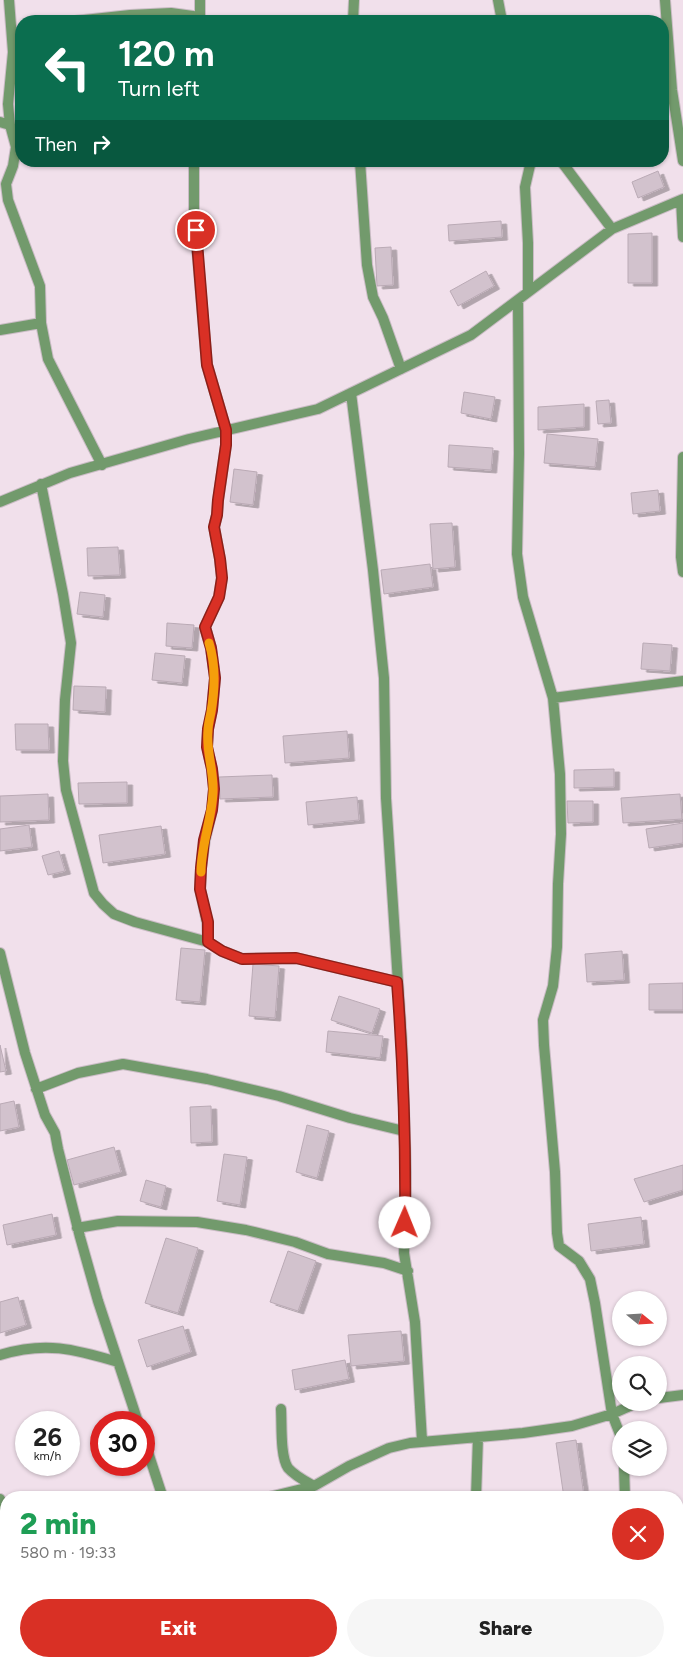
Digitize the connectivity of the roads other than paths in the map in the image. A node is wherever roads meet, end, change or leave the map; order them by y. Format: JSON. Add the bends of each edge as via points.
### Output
{"nodes":[{"id":1,"x":9,"y":0,"type":"edge"},
{"id":2,"x":200,"y":0,"type":"edge"},
{"id":3,"x":354,"y":0,"type":"edge"},
{"id":4,"x":498,"y":0,"type":"edge"},
{"id":5,"x":665,"y":0,"type":"edge"},
{"id":6,"x":148,"y":15,"type":"edge"},
{"id":7,"x":181,"y":15,"type":"edge"},
{"id":8,"x":200,"y":15,"type":"edge"},
{"id":9,"x":353,"y":15,"type":"edge"},
{"id":10,"x":501,"y":15,"type":"edge"},
{"id":11,"x":666,"y":15,"type":"edge"},
{"id":12,"x":15,"y":37,"type":"edge"},
{"id":13,"x":669,"y":51,"type":"edge"},
{"id":14,"x":15,"y":61,"type":"edge"},
{"id":15,"x":5,"y":124,"type":"edge"},
{"id":16,"x":15,"y":145,"type":"edge"},
{"id":17,"x":15,"y":153,"type":"edge"},
{"id":18,"x":683,"y":161,"type":"edge"},
{"id":19,"x":194,"y":167,"type":"edge"},
{"id":20,"x":360,"y":167,"type":"edge"},
{"id":21,"x":529,"y":167,"type":"edge"},
{"id":22,"x":566,"y":167,"type":"edge"},
{"id":23,"x":682,"y":200,"type":"edge"},
{"id":24,"x":612,"y":229,"type":"junction"},
{"id":25,"x":683,"y":237,"type":"edge"},
{"id":26,"x":528,"y":292,"type":"junction"},
{"id":27,"x":518,"y":300,"type":"junction"},
{"id":28,"x":41,"y":323,"type":"junction"},
{"id":29,"x":0,"y":330,"type":"edge"},
{"id":30,"x":401,"y":369,"type":"junction"},
{"id":31,"x":351,"y":393,"type":"junction"},
{"id":32,"x":226,"y":430,"type":"junction"},
{"id":33,"x":683,"y":457,"type":"edge"},
{"id":34,"x":102,"y":465,"type":"junction"},
{"id":35,"x":41,"y":484,"type":"junction"},
{"id":36,"x":0,"y":502,"type":"edge"},
{"id":37,"x":683,"y":572,"type":"edge"},
{"id":38,"x":683,"y":680,"type":"edge"},
{"id":39,"x":553,"y":698,"type":"junction"},
{"id":40,"x":208,"y":942,"type":"junction"},
{"id":41,"x":0,"y":953,"type":"edge"},
{"id":42,"x":397,"y":982,"type":"junction"},
{"id":43,"x":36,"y":1089,"type":"junction"},
{"id":44,"x":404,"y":1131,"type":"junction"},
{"id":45,"x":77,"y":1228,"type":"junction"},
{"id":46,"x":408,"y":1271,"type":"junction"},
{"id":47,"x":0,"y":1355,"type":"edge"},
{"id":48,"x":118,"y":1362,"type":"junction"},
{"id":49,"x":683,"y":1394,"type":"edge"},
{"id":50,"x":667,"y":1397,"type":"edge"},
{"id":51,"x":281,"y":1410,"type":"dead end"},
{"id":52,"x":134,"y":1411,"type":"edge"},
{"id":53,"x":619,"y":1411,"type":"edge"},
{"id":54,"x":612,"y":1414,"type":"junction"},
{"id":55,"x":615,"y":1421,"type":"edge"},
{"id":56,"x":478,"y":1436,"type":"junction"},
{"id":57,"x":422,"y":1441,"type":"junction"},
{"id":58,"x":155,"y":1474,"type":"edge"},
{"id":59,"x":624,"y":1476,"type":"edge"},
{"id":60,"x":314,"y":1486,"type":"junction"},
{"id":61,"x":161,"y":1491,"type":"edge"},
{"id":62,"x":294,"y":1491,"type":"edge"},
{"id":63,"x":476,"y":1491,"type":"edge"},
{"id":64,"x":625,"y":1491,"type":"edge"}],
"edges":[{"from":1,"to":12,"type":"street"},
{"from":2,"to":8,"type":"street"},
{"from":3,"to":9,"type":"street"},
{"from":4,"to":10,"type":"street"},
{"from":5,"to":11,"type":"street"},
{"from":6,"to":7,"type":"street"},
{"from":13,"to":18,"type":"street"},
{"from":14,"to":15,"type":"street"},
{"from":15,"to":16,"type":"street"},
{"from":17,"to":28,"type":"street","via":[[6,184],[8,200],[40,286]]},
{"from":19,"to":32,"type":"street","via":[[194,212],[207,365]]},
{"from":20,"to":30,"type":"street","via":[[367,265],[373,297]]},
{"from":21,"to":26,"type":"street","via":[[525,187]]},
{"from":22,"to":24,"type":"street"},
{"from":23,"to":24,"type":"street"},
{"from":23,"to":25,"type":"street"},
{"from":24,"to":26,"type":"street"},
{"from":26,"to":27,"type":"street"},
{"from":27,"to":30,"type":"street","via":[[471,335]]},
{"from":27,"to":39,"type":"street","via":[[517,554],[523,597]]},
{"from":28,"to":29,"type":"street"},
{"from":28,"to":34,"type":"street","via":[[48,359]]},
{"from":30,"to":31,"type":"street"},
{"from":31,"to":32,"type":"street","via":[[318,409]]},
{"from":31,"to":42,"type":"street","via":[[384,678],[386,798]]},
{"from":32,"to":34,"type":"street"},
{"from":32,"to":40,"type":"street","via":[[214,527],[222,578],[219,597],[205,627],[215,678],[207,747],[214,789],[204,840],[200,889],[208,922]]},
{"from":33,"to":37,"type":"street"},
{"from":34,"to":35,"type":"street"},
{"from":35,"to":36,"type":"street"},
{"from":35,"to":40,"type":"street","via":[[71,643],[65,700],[66,790],[90,884],[114,914]]},
{"from":38,"to":39,"type":"street"},
{"from":39,"to":54,"type":"street","via":[[560,774],[561,834],[557,947],[553,986],[543,1020],[557,1233],[559,1246],[580,1261],[590,1279]]},
{"from":40,"to":42,"type":"street","via":[[242,959],[296,958]]},
{"from":41,"to":43,"type":"street"},
{"from":42,"to":44,"type":"street"},
{"from":43,"to":44,"type":"street","via":[[78,1073],[123,1064],[279,1096]]},
{"from":43,"to":45,"type":"street","via":[[44,1115],[55,1133]]},
{"from":44,"to":46,"type":"street","via":[[404,1253]]},
{"from":45,"to":46,"type":"street","via":[[118,1221],[197,1222],[254,1232],[328,1254],[384,1263]]},
{"from":45,"to":48,"type":"street"},
{"from":46,"to":57,"type":"street","via":[[415,1322]]},
{"from":47,"to":48,"type":"street","via":[[31,1348],[57,1348],[82,1351]]},
{"from":48,"to":52,"type":"street"},
{"from":49,"to":50,"type":"street"},
{"from":51,"to":60,"type":"street","via":[[283,1451],[288,1467]]},
{"from":53,"to":54,"type":"street"},
{"from":54,"to":55,"type":"street"},
{"from":54,"to":56,"type":"street","via":[[572,1426]]},
{"from":56,"to":57,"type":"street"},
{"from":56,"to":63,"type":"street"},
{"from":57,"to":60,"type":"street","via":[[389,1448]]},
{"from":58,"to":61,"type":"street"},
{"from":59,"to":64,"type":"street"},
{"from":60,"to":62,"type":"street"}]}
